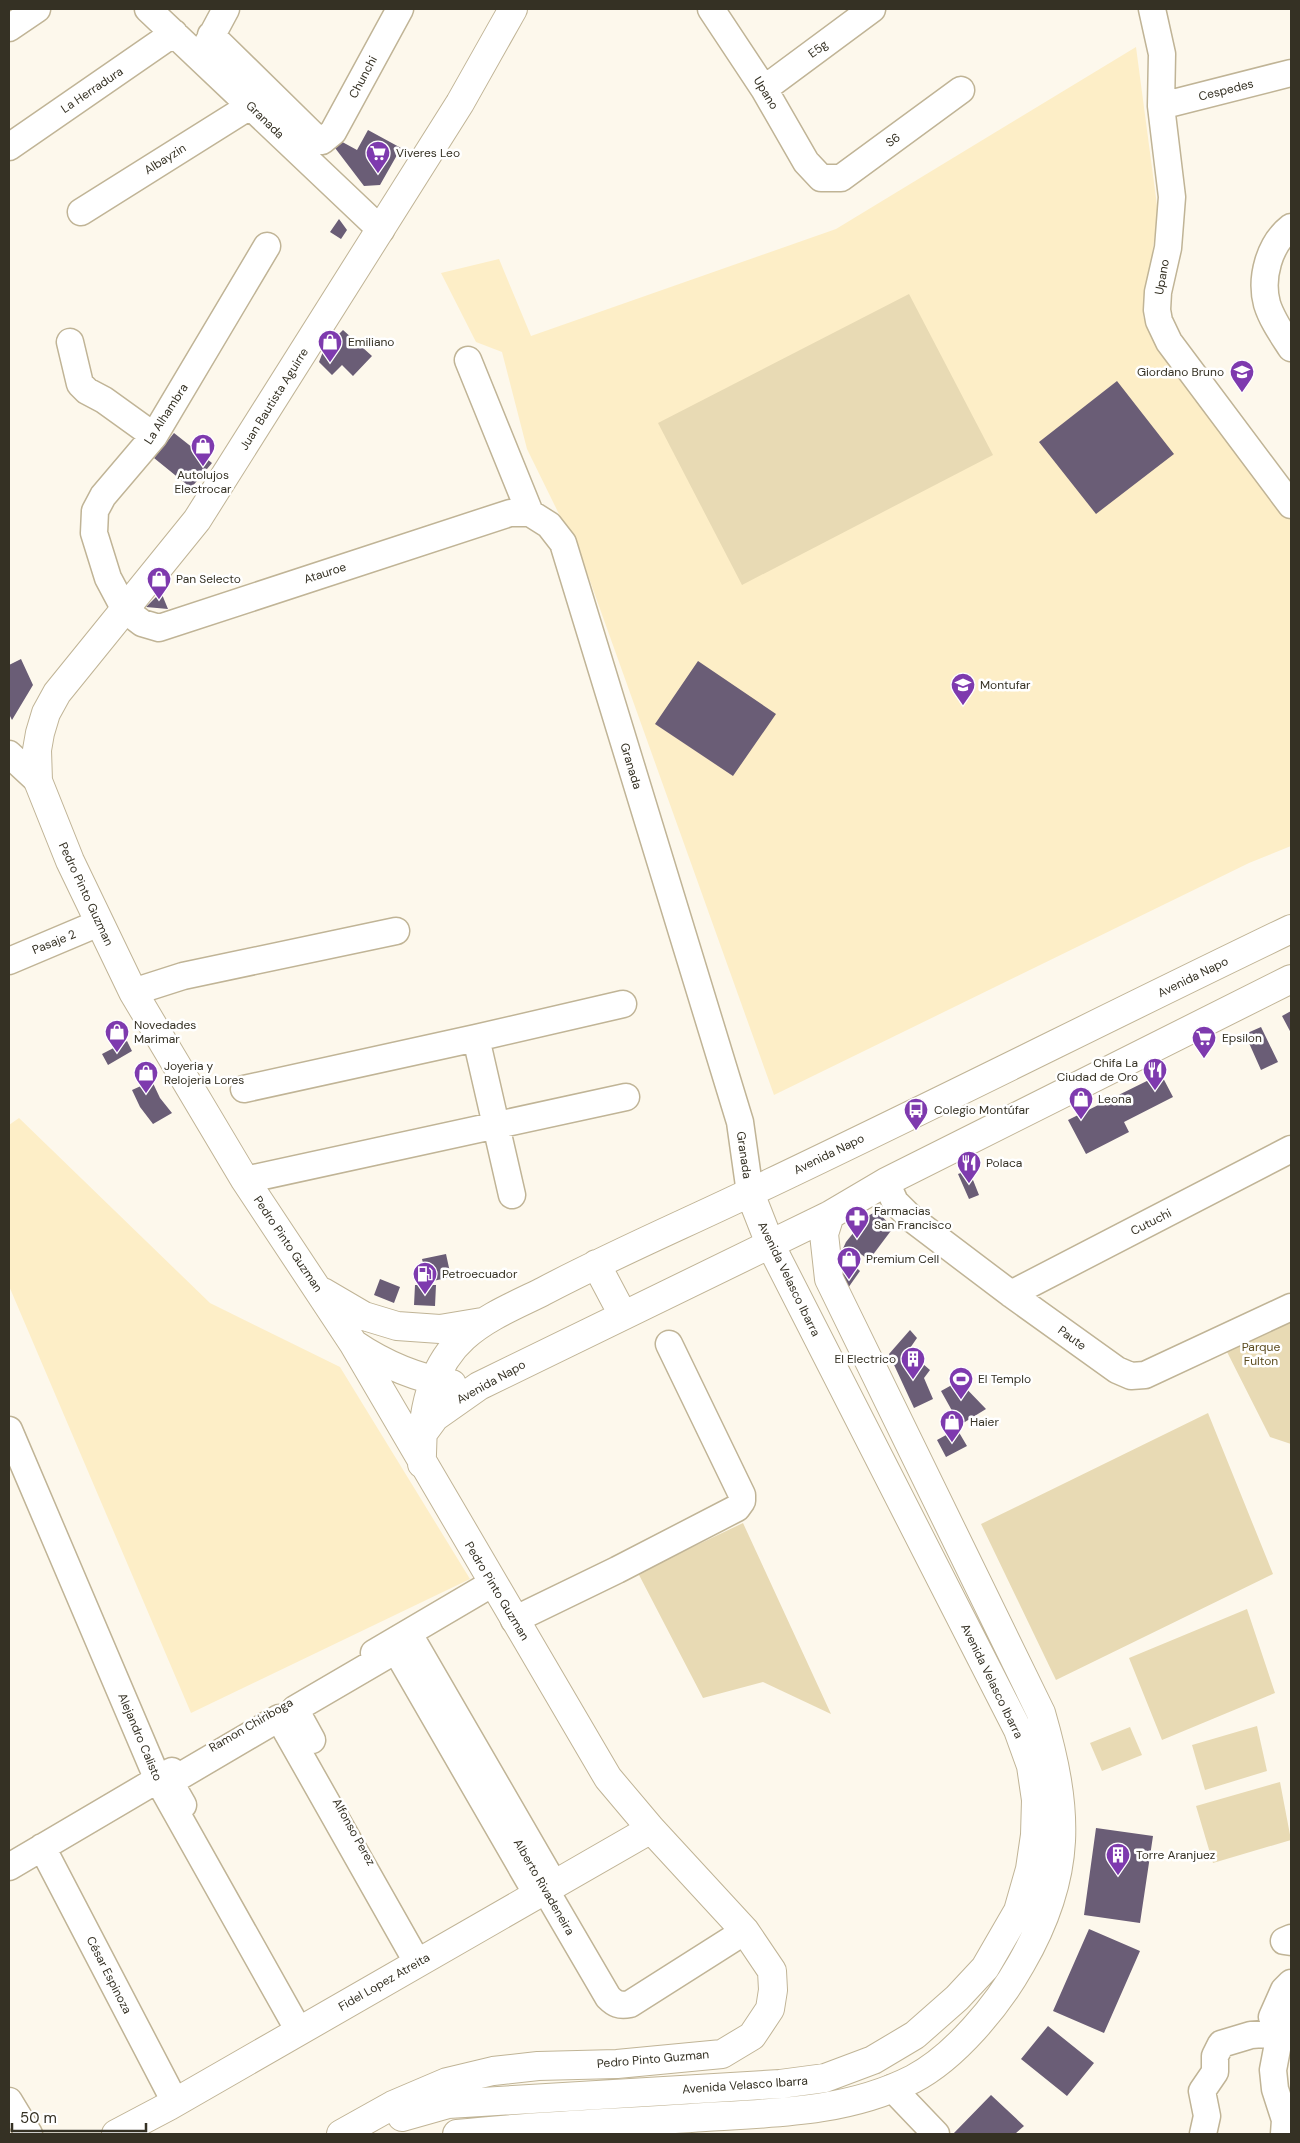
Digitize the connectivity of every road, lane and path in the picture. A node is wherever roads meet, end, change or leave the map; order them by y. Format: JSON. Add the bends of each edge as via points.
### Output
{"nodes":[{"id":1,"x":38,"y":9,"type":"edge"},
{"id":2,"x":148,"y":9,"type":"edge"},
{"id":3,"x":226,"y":9,"type":"edge"},
{"id":4,"x":400,"y":9,"type":"edge"},
{"id":5,"x":513,"y":9,"type":"edge"},
{"id":6,"x":711,"y":9,"type":"edge"},
{"id":7,"x":872,"y":9,"type":"edge"},
{"id":8,"x":1152,"y":9,"type":"edge"},
{"id":9,"x":9,"y":28,"type":"edge"},
{"id":10,"x":174,"y":33,"type":"junction"},
{"id":11,"x":206,"y":47,"type":"junction"},
{"id":12,"x":1291,"y":74,"type":"edge"},
{"id":13,"x":764,"y":89,"type":"junction"},
{"id":14,"x":961,"y":90,"type":"dead end"},
{"id":15,"x":250,"y":106,"type":"junction"},
{"id":16,"x":1161,"y":106,"type":"junction"},
{"id":17,"x":9,"y":147,"type":"edge"},
{"id":18,"x":821,"y":178,"type":"joint"},
{"id":19,"x":81,"y":212,"type":"dead end"},
{"id":20,"x":1291,"y":227,"type":"edge"},
{"id":21,"x":381,"y":230,"type":"junction"},
{"id":22,"x":267,"y":246,"type":"dead end"},
{"id":23,"x":70,"y":342,"type":"dead end"},
{"id":24,"x":1291,"y":348,"type":"edge"},
{"id":25,"x":468,"y":360,"type":"dead end"},
{"id":26,"x":154,"y":436,"type":"junction"},
{"id":27,"x":1291,"y":505,"type":"edge"},
{"id":28,"x":530,"y":513,"type":"junction"},
{"id":29,"x":125,"y":610,"type":"junction"},
{"id":30,"x":9,"y":754,"type":"edge"},
{"id":31,"x":38,"y":781,"type":"junction"},
{"id":32,"x":99,"y":923,"type":"junction"},
{"id":33,"x":1291,"y":929,"type":"edge"},
{"id":34,"x":396,"y":931,"type":"dead end"},
{"id":35,"x":9,"y":961,"type":"edge"},
{"id":36,"x":1291,"y":979,"type":"edge"},
{"id":37,"x":133,"y":992,"type":"junction"},
{"id":38,"x":623,"y":1004,"type":"dead end"},
{"id":39,"x":476,"y":1038,"type":"junction"},
{"id":40,"x":244,"y":1089,"type":"dead end"},
{"id":41,"x":626,"y":1097,"type":"dead end"},
{"id":42,"x":495,"y":1126,"type":"junction"},
{"id":43,"x":1291,"y":1149,"type":"edge"},
{"id":44,"x":245,"y":1180,"type":"junction"},
{"id":45,"x":886,"y":1182,"type":"junction"},
{"id":46,"x":750,"y":1193,"type":"junction"},
{"id":47,"x":512,"y":1195,"type":"dead end"},
{"id":48,"x":830,"y":1215,"type":"junction"},
{"id":49,"x":770,"y":1244,"type":"junction"},
{"id":50,"x":596,"y":1264,"type":"junction"},
{"id":51,"x":319,"y":1290,"type":"junction"},
{"id":52,"x":1011,"y":1294,"type":"junction"},
{"id":53,"x":1291,"y":1307,"type":"edge"},
{"id":54,"x":623,"y":1315,"type":"junction"},
{"id":55,"x":483,"y":1322,"type":"junction"},
{"id":56,"x":352,"y":1343,"type":"junction"},
{"id":57,"x":669,"y":1344,"type":"dead end"},
{"id":58,"x":434,"y":1381,"type":"junction"},
{"id":59,"x":478,"y":1386,"type":"junction"},
{"id":60,"x":9,"y":1430,"type":"edge"},
{"id":61,"x":424,"y":1432,"type":"junction"},
{"id":62,"x":422,"y":1464,"type":"junction"},
{"id":63,"x":492,"y":1583,"type":"junction"},
{"id":64,"x":514,"y":1620,"type":"junction"},
{"id":65,"x":406,"y":1639,"type":"junction"},
{"id":66,"x":284,"y":1706,"type":"junction"},
{"id":67,"x":158,"y":1780,"type":"junction"},
{"id":68,"x":651,"y":1829,"type":"junction"},
{"id":69,"x":42,"y":1847,"type":"junction"},
{"id":70,"x":9,"y":1867,"type":"edge"},
{"id":71,"x":541,"y":1883,"type":"junction"},
{"id":72,"x":745,"y":1931,"type":"junction"},
{"id":73,"x":421,"y":1953,"type":"junction"},
{"id":74,"x":1291,"y":1982,"type":"edge"},
{"id":75,"x":301,"y":2025,"type":"junction"},
{"id":76,"x":1286,"y":2027,"type":"edge"},
{"id":77,"x":892,"y":2088,"type":"junction"},
{"id":78,"x":9,"y":2101,"type":"edge"},
{"id":79,"x":175,"y":2102,"type":"junction"},
{"id":80,"x":29,"y":2134,"type":"edge"},
{"id":81,"x":116,"y":2134,"type":"edge"},
{"id":82,"x":340,"y":2134,"type":"edge"},
{"id":83,"x":372,"y":2134,"type":"edge"},
{"id":84,"x":458,"y":2134,"type":"edge"},
{"id":85,"x":936,"y":2134,"type":"edge"},
{"id":86,"x":1203,"y":2134,"type":"edge"},
{"id":87,"x":1284,"y":2134,"type":"edge"}],
"edges":[{"from":1,"to":9,"type":"street"},
{"from":2,"to":10,"type":"street","name":"Granada"},
{"from":3,"to":11,"type":"street"},
{"from":4,"to":11,"type":"street","name":"Chunchi","via":[[333,132],[322,141]]},
{"from":5,"to":21,"type":"main road","name":"Juan Bautista Aguirre","via":[[460,103]]},
{"from":6,"to":13,"type":"street","name":"Upano"},
{"from":7,"to":13,"type":"street","name":"E5g"},
{"from":8,"to":16,"type":"street","name":"Upano","via":[[1162,54]]},
{"from":10,"to":11,"type":"street","name":"Granada"},
{"from":10,"to":17,"type":"street","name":"La Herradura"},
{"from":11,"to":15,"type":"street","name":"Granada"},
{"from":12,"to":16,"type":"street","name":"Cespedes"},
{"from":13,"to":18,"type":"street","name":"Upano","via":[[806,162]]},
{"from":14,"to":18,"type":"street","name":"S6","via":[[841,178]]},
{"from":15,"to":19,"type":"street","name":"Albayzin"},
{"from":15,"to":21,"type":"street","name":"Granada"},
{"from":16,"to":27,"type":"street","name":"Upano","via":[[1172,197],[1168,248],[1158,292],[1160,321],[1169,342]]},
{"from":20,"to":24,"type":"street","via":[[1274,246],[1264,282],[1267,304]]},
{"from":21,"to":29,"type":"main road","name":"Juan Bautista Aguirre","via":[[197,520]]},
{"from":22,"to":26,"type":"street","name":"La Alhambra"},
{"from":23,"to":26,"type":"street","via":[[80,384]]},
{"from":25,"to":28,"type":"street"},
{"from":26,"to":29,"type":"street","name":"La Alhambra","via":[[94,511],[94,533],[108,578]]},
{"from":28,"to":29,"type":"street","name":"Atauroe","via":[[510,513],[159,628],[142,623]]},
{"from":28,"to":46,"type":"street","name":"Granada","via":[[549,526],[563,543],[740,1122]]},
{"from":29,"to":31,"type":"main road","name":"Juan Bautista Aguirre","via":[[50,706],[37,750]]},
{"from":30,"to":31,"type":"street","name":"Pedro Pinto Guzman"},
{"from":31,"to":32,"type":"main road","name":"Pedro Pinto Guzman"},
{"from":32,"to":35,"type":"street","name":"Pasaje 2"},
{"from":32,"to":37,"type":"main road","name":"Pedro Pinto Guzman"},
{"from":33,"to":46,"type":"main road","name":"Avenida Napo"},
{"from":34,"to":37,"type":"street","via":[[183,976]]},
{"from":36,"to":45,"type":"main road","name":"Avenida Napo"},
{"from":37,"to":44,"type":"main road","name":"Pedro Pinto Guzman"},
{"from":38,"to":39,"type":"street"},
{"from":39,"to":40,"type":"street"},
{"from":39,"to":42,"type":"street"},
{"from":41,"to":42,"type":"street"},
{"from":42,"to":44,"type":"street"},
{"from":42,"to":47,"type":"street"},
{"from":43,"to":52,"type":"street","name":"Cutuchi"},
{"from":44,"to":51,"type":"main road","name":"Pedro Pinto Guzman"},
{"from":45,"to":48,"type":"main road","name":"Avenida Napo"},
{"from":45,"to":52,"type":"street","name":"Paute","via":[[895,1202],[912,1219]]},
{"from":46,"to":49,"type":"main road","name":"Avenida Velasco Ibarra"},
{"from":46,"to":50,"type":"main road","name":"Avenida Napo"},
{"from":48,"to":49,"type":"main road","name":"Avenida Napo"},
{"from":48,"to":77,"type":"main road","via":[[824,1234],[829,1279],[1041,1713],[1061,1802],[1062,1838],[1057,1879],[1038,1934],[1009,1985],[981,2021],[953,2049],[915,2078]]},
{"from":49,"to":54,"type":"main road","name":"Avenida Napo"},
{"from":49,"to":83,"type":"main road","name":"Avenida Velasco Ibarra","via":[[1018,1730],[1031,1766],[1036,1800],[1030,1869],[1018,1911],[985,1968],[922,2029],[873,2060],[825,2078],[780,2084],[448,2104],[406,2114]]},
{"from":50,"to":54,"type":"main road"},
{"from":50,"to":55,"type":"main road","name":"Avenida Napo"},
{"from":51,"to":55,"type":"main road","via":[[364,1316],[397,1326],[440,1329]]},
{"from":51,"to":56,"type":"main road","name":"Pedro Pinto Guzman"},
{"from":52,"to":53,"type":"street","name":"Paute","via":[[1117,1370],[1131,1376],[1145,1375]]},
{"from":54,"to":59,"type":"main road","name":"Avenida Napo"},
{"from":55,"to":58,"type":"main road","name":"Avenida Napo","via":[[446,1358]]},
{"from":56,"to":58,"type":"main road","via":[[391,1366]]},
{"from":56,"to":62,"type":"main road","name":"Pedro Pinto Guzman"},
{"from":57,"to":64,"type":"street","via":[[742,1495],[742,1501],[737,1508]]},
{"from":58,"to":59,"type":"main road"},
{"from":58,"to":61,"type":"main road","name":"Avenida Napo","via":[[426,1406]]},
{"from":59,"to":61,"type":"main road","name":"Avenida Napo","via":[[442,1411]]},
{"from":60,"to":67,"type":"street","name":"Alejandro Calisto"},
{"from":61,"to":62,"type":"main road","name":"Avenida Napo"},
{"from":62,"to":63,"type":"main road","name":"Pedro Pinto Guzman"},
{"from":63,"to":64,"type":"main road","name":"Pedro Pinto Guzman"},
{"from":63,"to":65,"type":"street","name":"Ramon Chiriboga"},
{"from":64,"to":68,"type":"main road","name":"Pedro Pinto Guzman","via":[[608,1778]]},
{"from":65,"to":66,"type":"street","name":"Ramon Chiriboga"},
{"from":65,"to":71,"type":"street","name":"Alberto Rivadeneira"},
{"from":66,"to":67,"type":"street","name":"Ramon Chiriboga"},
{"from":66,"to":73,"type":"street","name":"Alfonso Perez"},
{"from":67,"to":69,"type":"street","name":"Ramon Chiriboga"},
{"from":67,"to":75,"type":"street","name":"Alejandro Calisto"},
{"from":68,"to":71,"type":"main road","name":"Fidel Lopez Atreita"},
{"from":68,"to":72,"type":"main road","name":"Pedro Pinto Guzman"},
{"from":69,"to":70,"type":"street","name":"Ramon Chiriboga"},
{"from":69,"to":79,"type":"street","name":"César Espinoza"},
{"from":71,"to":72,"type":"street","name":"Alberto Rivadeneira","via":[[614,2004],[630,2004]]},
{"from":71,"to":73,"type":"main road","name":"Fidel Lopez Atreita"},
{"from":71,"to":73,"type":"street","via":[[396,1650],[295,1709]]},
{"from":72,"to":82,"type":"main road","name":"Pedro Pinto Guzman","via":[[772,1971],[772,1999],[770,2009],[752,2036],[722,2054],[493,2071],[447,2082],[393,2105]]},
{"from":73,"to":75,"type":"main road","name":"Fidel Lopez Atreita"},
{"from":73,"to":75,"type":"street","via":[[279,1718],[170,1782]]},
{"from":74,"to":76,"type":"street","via":[[1272,2017]]},
{"from":75,"to":79,"type":"main road","name":"Fidel Lopez Atreita"},
{"from":76,"to":86,"type":"street","via":[[1221,2044],[1216,2056],[1216,2072],[1202,2091],[1207,2116]]},
{"from":76,"to":87,"type":"street","via":[[1274,2062],[1274,2081],[1284,2112]]},
{"from":77,"to":84,"type":"main road","via":[[852,2102],[798,2112],[510,2128]]},
{"from":77,"to":85,"type":"street"},
{"from":78,"to":80,"type":"street"},
{"from":79,"to":81,"type":"main road","name":"Fidel Lopez Atreita"}]}
